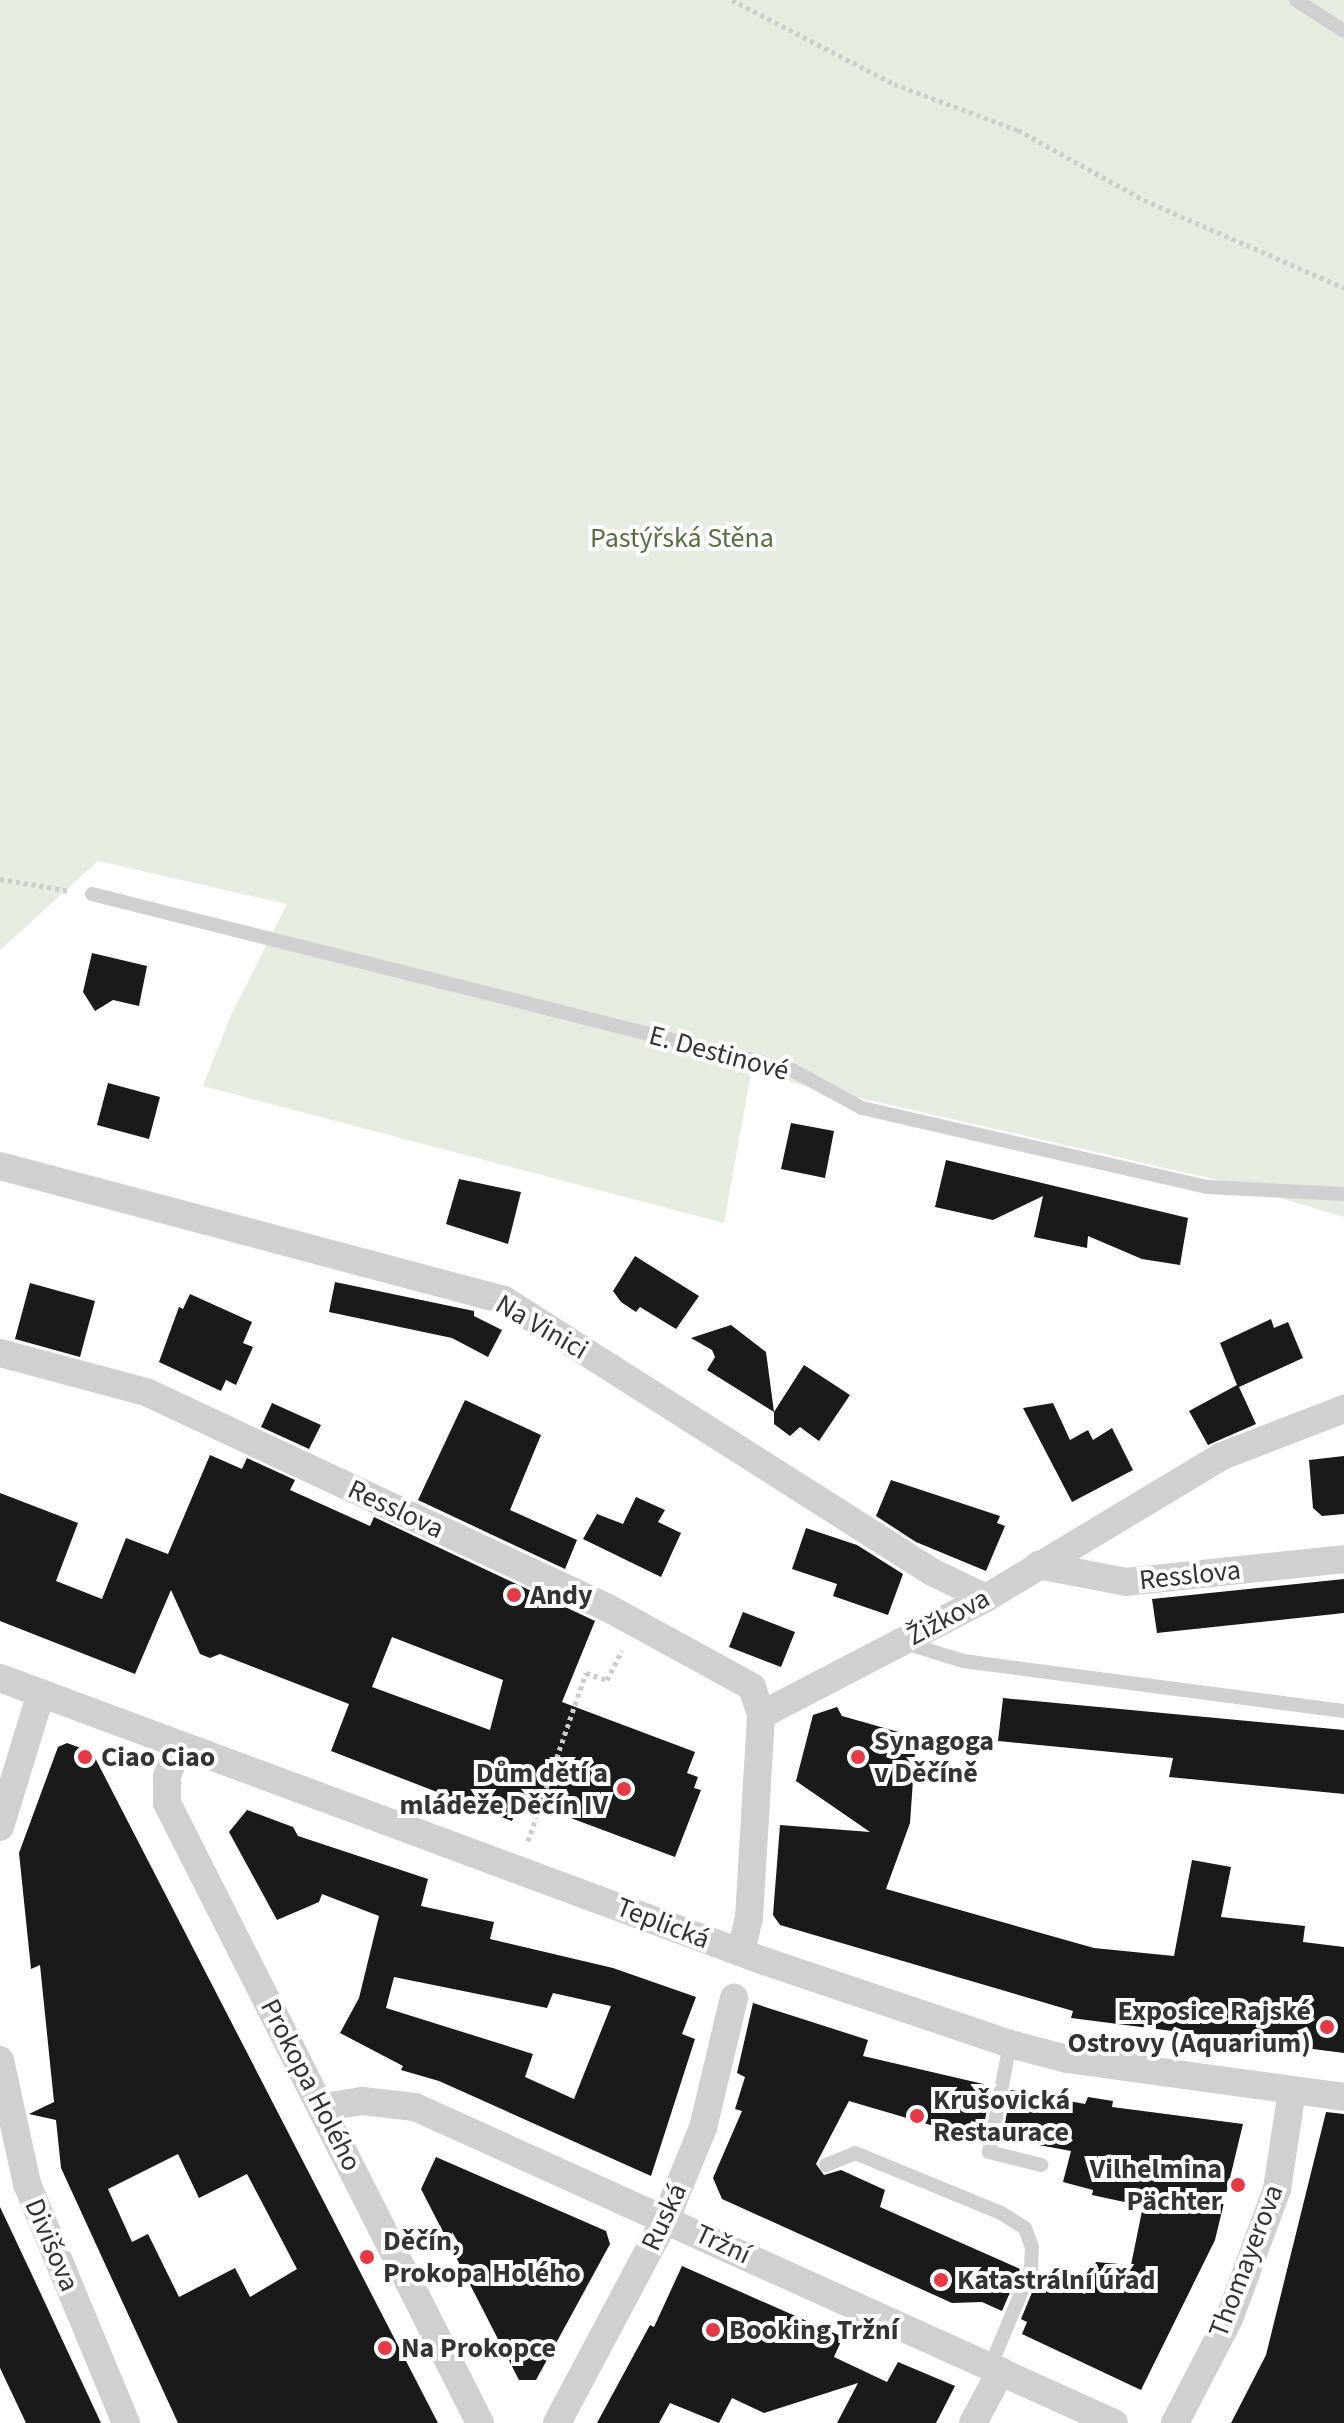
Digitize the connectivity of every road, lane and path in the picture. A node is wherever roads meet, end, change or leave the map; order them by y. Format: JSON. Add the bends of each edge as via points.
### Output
{"nodes":[{"id":1,"x":732,"y":0,"type":"edge"},
{"id":2,"x":1296,"y":0,"type":"edge"},
{"id":3,"x":1344,"y":31,"type":"edge"},
{"id":4,"x":1344,"y":288,"type":"edge"},
{"id":5,"x":0,"y":879,"type":"edge"},
{"id":6,"x":92,"y":894,"type":"joint"},
{"id":7,"x":0,"y":1166,"type":"edge"},
{"id":8,"x":1344,"y":1194,"type":"edge"},
{"id":9,"x":0,"y":1353,"type":"edge"},
{"id":10,"x":1344,"y":1409,"type":"edge"},
{"id":11,"x":1344,"y":1559,"type":"edge"},
{"id":12,"x":1038,"y":1565,"type":"junction"},
{"id":13,"x":986,"y":1598,"type":"junction"},
{"id":14,"x":636,"y":1623,"type":"junction"},
{"id":15,"x":902,"y":1642,"type":"junction"},
{"id":16,"x":0,"y":1678,"type":"edge"},
{"id":17,"x":41,"y":1693,"type":"junction"},
{"id":18,"x":1344,"y":1711,"type":"edge"},
{"id":19,"x":761,"y":1715,"type":"junction"},
{"id":20,"x":179,"y":1745,"type":"junction"},
{"id":21,"x":0,"y":1827,"type":"edge"},
{"id":22,"x":519,"y":1869,"type":"junction"},
{"id":23,"x":741,"y":1952,"type":"junction"},
{"id":24,"x":734,"y":1998,"type":"dead end"},
{"id":25,"x":1010,"y":2044,"type":"junction"},
{"id":26,"x":0,"y":2060,"type":"edge"},
{"id":27,"x":1292,"y":2091,"type":"junction"},
{"id":28,"x":1344,"y":2097,"type":"edge"},
{"id":29,"x":324,"y":2107,"type":"junction"},
{"id":30,"x":826,"y":2165,"type":"dead end"},
{"id":31,"x":1041,"y":2165,"type":"dead end"},
{"id":32,"x":666,"y":2218,"type":"junction"},
{"id":33,"x":996,"y":2369,"type":"junction"},
{"id":34,"x":126,"y":2423,"type":"edge"},
{"id":35,"x":480,"y":2423,"type":"edge"},
{"id":36,"x":557,"y":2423,"type":"edge"},
{"id":37,"x":973,"y":2423,"type":"edge"},
{"id":38,"x":1114,"y":2423,"type":"edge"},
{"id":39,"x":1175,"y":2423,"type":"edge"}],
"edges":[{"from":1,"to":4,"type":"path","via":[[894,84],[1018,130],[1144,200]]},
{"from":2,"to":3,"type":"lane"},
{"from":5,"to":6,"type":"path"},
{"from":6,"to":8,"type":"lane","name":"E. Destinové","via":[[792,1070],[862,1108],[1207,1187]]},
{"from":7,"to":13,"type":"street","name":"Na Vinici","via":[[504,1300],[932,1572]]},
{"from":9,"to":14,"type":"street","name":"Resslova","via":[[146,1392]]},
{"from":10,"to":12,"type":"street","name":"Žižkova","via":[[1222,1456]]},
{"from":11,"to":12,"type":"street","name":"Resslova","via":[[1126,1582]]},
{"from":12,"to":13,"type":"street","name":"Žižkova"},
{"from":13,"to":15,"type":"street","name":"Žižkova"},
{"from":14,"to":19,"type":"street","name":"Resslova","via":[[752,1687]]},
{"from":14,"to":22,"type":"path","via":[[607,1680],[586,1673]]},
{"from":15,"to":18,"type":"lane","via":[[963,1661]]},
{"from":15,"to":19,"type":"street","name":"Žižkova"},
{"from":16,"to":17,"type":"street","name":"Teplická"},
{"from":17,"to":20,"type":"street","name":"Teplická"},
{"from":17,"to":21,"type":"street"},
{"from":19,"to":23,"type":"street","via":[[749,1918]]},
{"from":20,"to":22,"type":"street","name":"Teplická"},
{"from":20,"to":29,"type":"street","name":"Prokopa Holého","via":[[167,1777],[167,1803]]},
{"from":22,"to":23,"type":"street","name":"Teplická"},
{"from":23,"to":25,"type":"street","name":"Teplická"},
{"from":24,"to":32,"type":"street","name":"Ruská","via":[[703,2128]]},
{"from":25,"to":27,"type":"street","name":"Teplická","via":[[1067,2059]]},
{"from":25,"to":31,"type":"lane","via":[[989,2152]]},
{"from":26,"to":34,"type":"street","name":"Divišova","via":[[27,2184]]},
{"from":27,"to":28,"type":"street","name":"Teplická"},
{"from":27,"to":39,"type":"street","name":"Thomayerova","via":[[1277,2189],[1229,2319]]},
{"from":29,"to":32,"type":"street","name":"Tržní","via":[[362,2101],[415,2107]]},
{"from":29,"to":35,"type":"street","name":"Prokopa Holého"},
{"from":30,"to":33,"type":"lane","via":[[855,2153],[1001,2213],[1025,2228],[1032,2247],[1031,2269]]},
{"from":32,"to":33,"type":"street","name":"Tržní"},
{"from":32,"to":36,"type":"street","name":"Ruská"},
{"from":33,"to":37,"type":"street"},
{"from":33,"to":38,"type":"street","name":"Tržní"}]}
